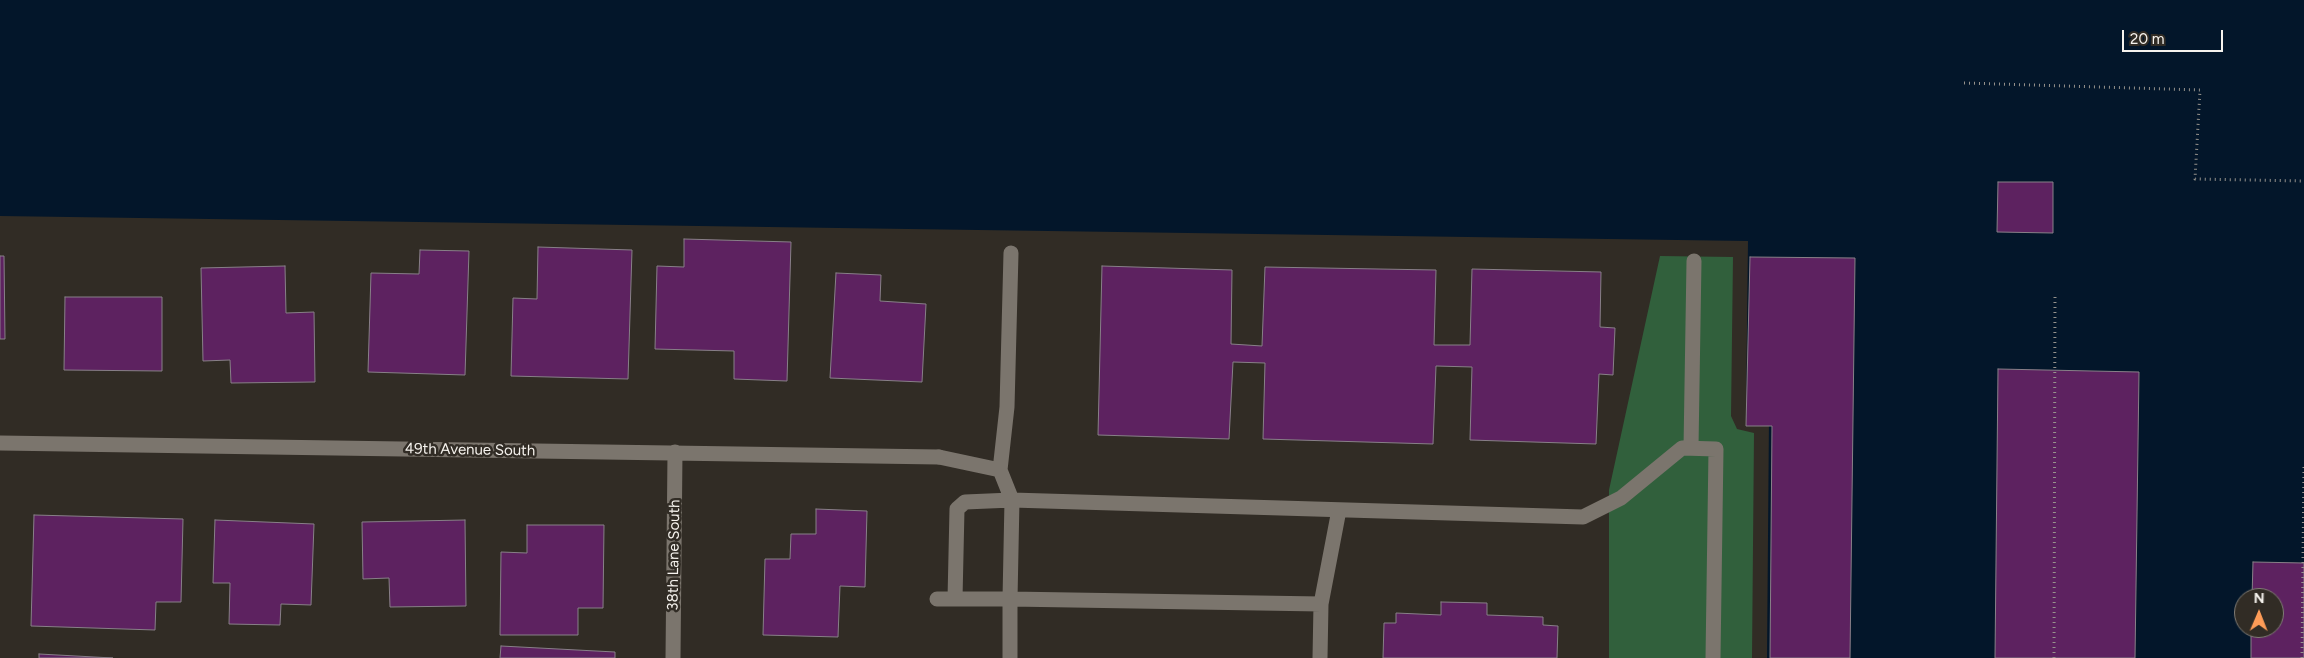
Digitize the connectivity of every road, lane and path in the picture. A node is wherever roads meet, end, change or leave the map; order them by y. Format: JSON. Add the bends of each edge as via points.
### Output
{"nodes":[{"id":1,"x":1964,"y":83,"type":"dead end"},
{"id":2,"x":2304,"y":181,"type":"edge"},
{"id":3,"x":1011,"y":253,"type":"dead end"},
{"id":4,"x":1694,"y":261,"type":"dead end"},
{"id":5,"x":2055,"y":297,"type":"dead end"},
{"id":6,"x":0,"y":443,"type":"edge"},
{"id":7,"x":1691,"y":448,"type":"junction"},
{"id":8,"x":675,"y":452,"type":"junction"},
{"id":9,"x":2304,"y":468,"type":"edge"},
{"id":10,"x":1000,"y":470,"type":"junction"},
{"id":11,"x":1012,"y":500,"type":"junction"},
{"id":12,"x":1339,"y":510,"type":"junction"},
{"id":13,"x":936,"y":599,"type":"dead end"},
{"id":14,"x":1010,"y":599,"type":"junction"},
{"id":15,"x":955,"y":600,"type":"junction"},
{"id":16,"x":1321,"y":604,"type":"junction"},
{"id":17,"x":673,"y":658,"type":"edge"},
{"id":18,"x":1010,"y":658,"type":"edge"},
{"id":19,"x":1320,"y":658,"type":"edge"},
{"id":20,"x":1713,"y":658,"type":"edge"},
{"id":21,"x":2054,"y":658,"type":"edge"},
{"id":22,"x":2302,"y":658,"type":"edge"}],
"edges":[{"from":1,"to":2,"type":"path","via":[[2200,90],[2195,179]]},
{"from":3,"to":10,"type":"street","via":[[1007,407]]},
{"from":4,"to":7,"type":"street"},
{"from":5,"to":21,"type":"path"},
{"from":6,"to":8,"type":"street","name":"49th Avenue South"},
{"from":7,"to":12,"type":"street","via":[[1682,448],[1621,498],[1583,518]]},
{"from":7,"to":20,"type":"street","via":[[1716,449]]},
{"from":8,"to":10,"type":"street","name":"49th Avenue South","via":[[940,457]]},
{"from":8,"to":17,"type":"street","name":"38th Lane South"},
{"from":9,"to":22,"type":"path"},
{"from":10,"to":11,"type":"street"},
{"from":11,"to":12,"type":"street"},
{"from":11,"to":14,"type":"street"},
{"from":11,"to":15,"type":"street","via":[[965,502],[957,509]]},
{"from":12,"to":16,"type":"street"},
{"from":13,"to":15,"type":"street"},
{"from":14,"to":15,"type":"street"},
{"from":14,"to":16,"type":"street"},
{"from":14,"to":18,"type":"street"},
{"from":16,"to":19,"type":"street"}]}
